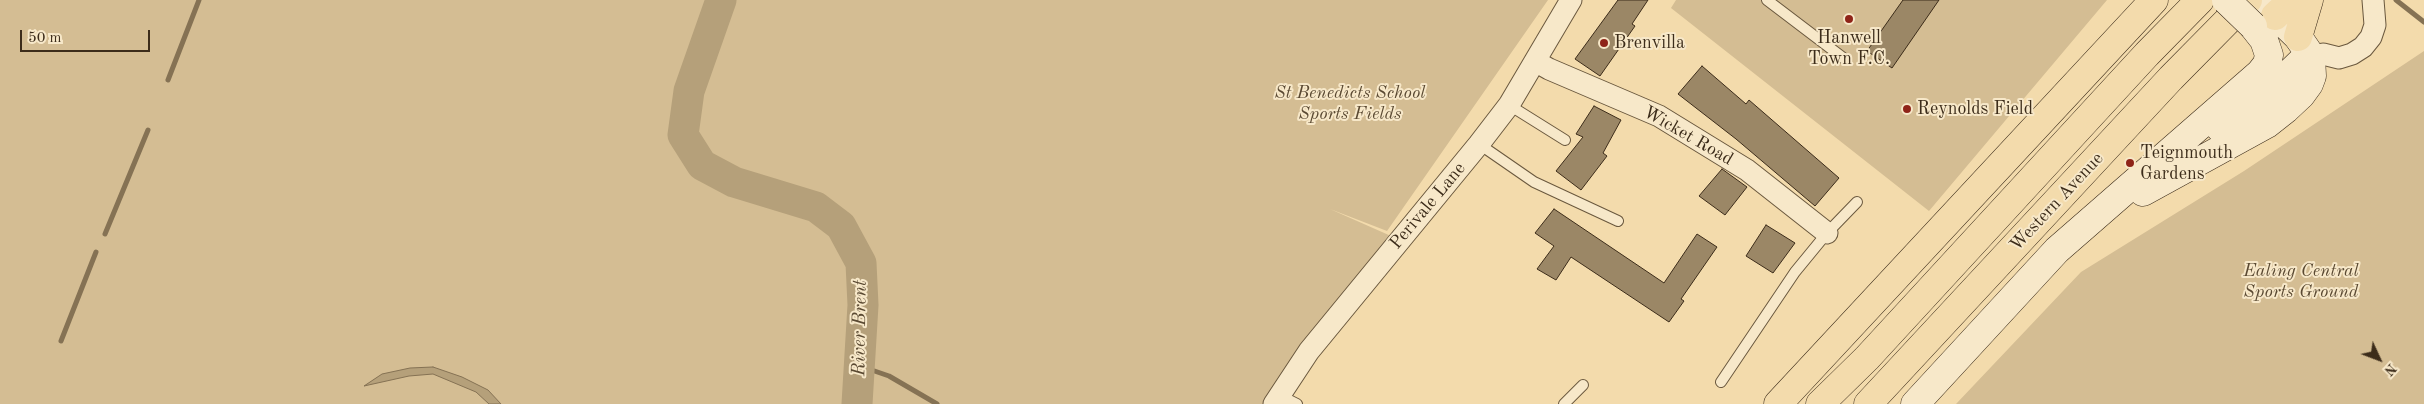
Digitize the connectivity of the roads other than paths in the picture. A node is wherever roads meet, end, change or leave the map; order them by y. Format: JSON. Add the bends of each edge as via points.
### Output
{"nodes":[{"id":1,"x":1571,"y":0,"type":"edge"},
{"id":2,"x":1767,"y":0,"type":"edge"},
{"id":3,"x":2154,"y":0,"type":"edge"},
{"id":4,"x":2200,"y":0,"type":"edge"},
{"id":5,"x":2226,"y":0,"type":"edge"},
{"id":6,"x":2309,"y":0,"type":"edge"},
{"id":7,"x":2373,"y":0,"type":"edge"},
{"id":8,"x":2265,"y":12,"type":"edge"},
{"id":9,"x":2304,"y":47,"type":"junction"},
{"id":10,"x":1535,"y":60,"type":"junction"},
{"id":11,"x":1846,"y":60,"type":"dead end"},
{"id":12,"x":1509,"y":105,"type":"junction"},
{"id":13,"x":1565,"y":140,"type":"dead end"},
{"id":14,"x":1479,"y":144,"type":"junction"},
{"id":15,"x":2146,"y":174,"type":"junction"},
{"id":16,"x":1857,"y":202,"type":"dead end"},
{"id":17,"x":1618,"y":221,"type":"dead end"},
{"id":18,"x":2092,"y":221,"type":"junction"},
{"id":19,"x":1827,"y":233,"type":"junction"},
{"id":20,"x":1722,"y":382,"type":"dead end"},
{"id":21,"x":1583,"y":385,"type":"dead end"},
{"id":22,"x":1283,"y":401,"type":"edge"},
{"id":23,"x":1564,"y":404,"type":"edge"},
{"id":24,"x":1778,"y":404,"type":"edge"},
{"id":25,"x":1820,"y":404,"type":"edge"},
{"id":26,"x":1868,"y":404,"type":"edge"},
{"id":27,"x":1915,"y":404,"type":"edge"}],
"edges":[{"from":1,"to":10,"type":"street","name":"Perivale Lane"},
{"from":2,"to":11,"type":"lane"},
{"from":3,"to":24,"type":"highway"},
{"from":4,"to":25,"type":"highway","name":"Western Avenue","via":[[1867,358]]},
{"from":5,"to":8,"type":"main road","bridge":true},
{"from":6,"to":9,"type":"highway"},
{"from":7,"to":9,"type":"street","via":[[2375,25],[2363,47],[2339,58]]},
{"from":8,"to":9,"type":"main road"},
{"from":8,"to":15,"type":"main road","via":[[2267,64]]},
{"from":8,"to":26,"type":"highway","name":"Western Avenue","via":[[2171,78]]},
{"from":9,"to":15,"type":"main road","via":[[2303,60],[2248,111]]},
{"from":9,"to":18,"type":"main road","via":[[2312,76],[2301,95],[2286,110],[2267,124]]},
{"from":10,"to":12,"type":"street","name":"Perivale Lane"},
{"from":10,"to":19,"type":"street","name":"Wicket Road","via":[[1658,116],[1747,170]]},
{"from":12,"to":13,"type":"lane"},
{"from":12,"to":14,"type":"street","name":"Perivale Lane"},
{"from":14,"to":17,"type":"lane","via":[[1534,182]]},
{"from":14,"to":22,"type":"street","name":"Perivale Lane","via":[[1309,352]]},
{"from":15,"to":18,"type":"main road"},
{"from":16,"to":19,"type":"lane"},
{"from":18,"to":27,"type":"main road","via":[[2057,250]]},
{"from":19,"to":20,"type":"lane","via":[[1796,272]]},
{"from":21,"to":23,"type":"lane"}]}
